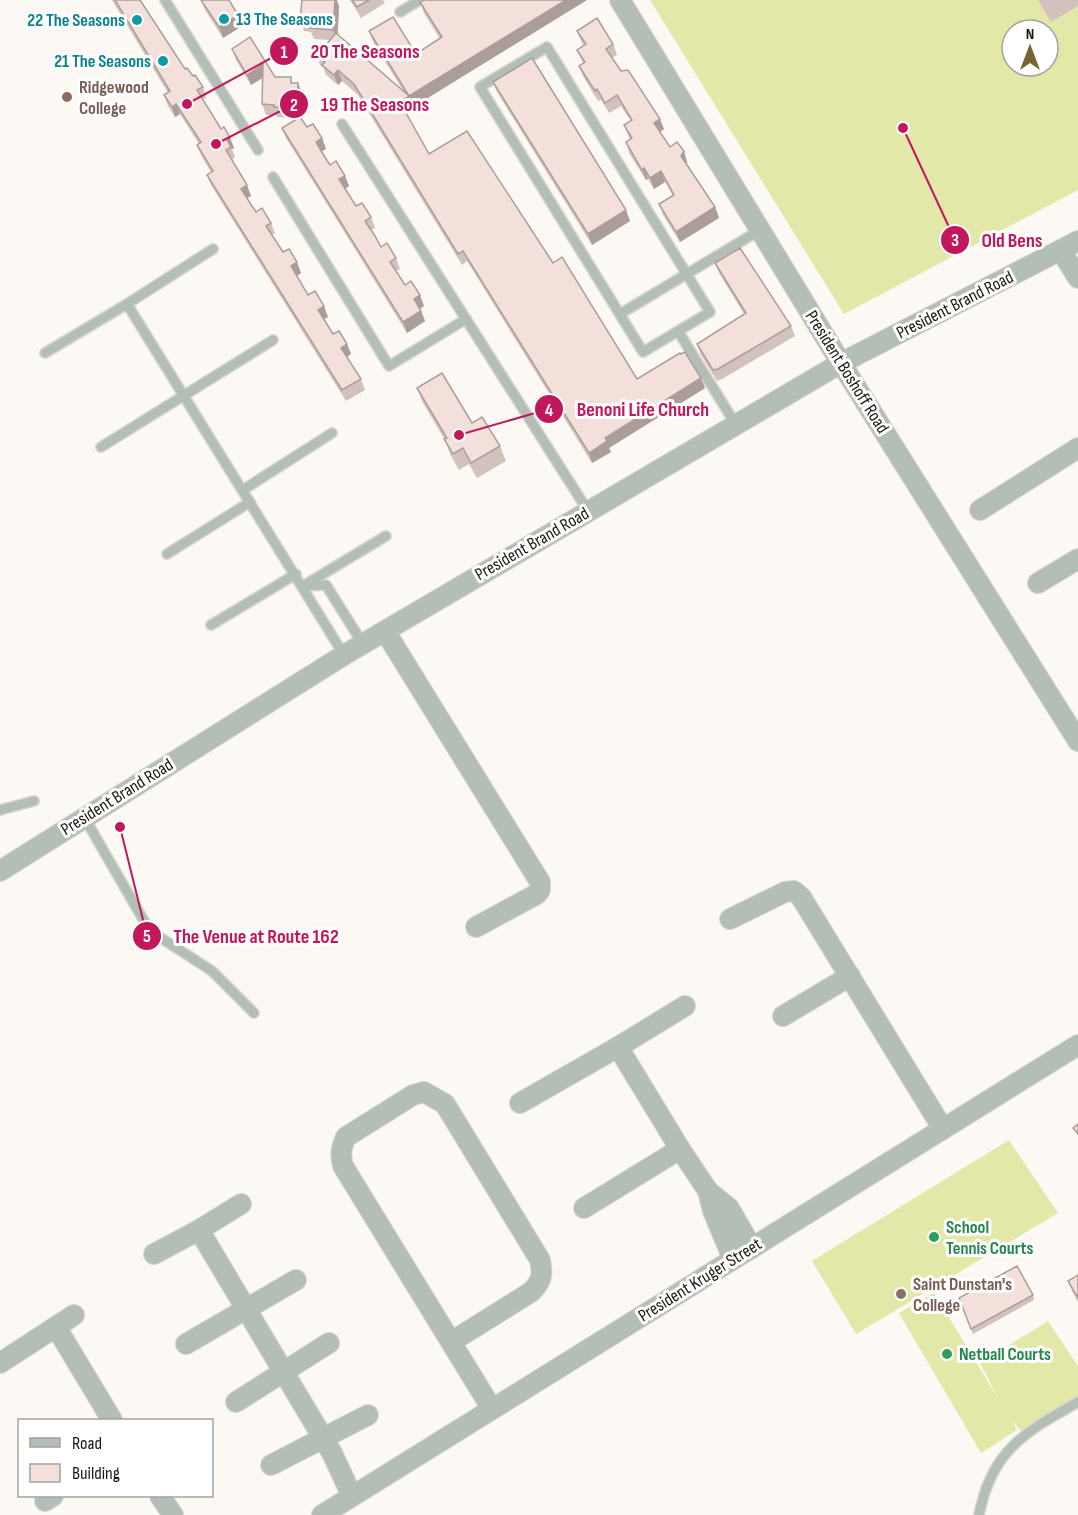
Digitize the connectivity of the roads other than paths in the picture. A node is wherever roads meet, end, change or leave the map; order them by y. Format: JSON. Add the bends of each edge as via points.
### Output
{"nodes":[{"id":1,"x":165,"y":0,"type":"edge"},
{"id":2,"x":420,"y":0,"type":"edge"},
{"id":3,"x":620,"y":0,"type":"edge"},
{"id":4,"x":400,"y":12,"type":"dead end"},
{"id":5,"x":342,"y":124,"type":"dead end"},
{"id":6,"x":258,"y":150,"type":"dead end"},
{"id":7,"x":273,"y":177,"type":"dead end"},
{"id":8,"x":760,"y":230,"type":"junction"},
{"id":9,"x":1078,"y":241,"type":"edge"},
{"id":10,"x":213,"y":249,"type":"dead end"},
{"id":11,"x":1060,"y":251,"type":"junction"},
{"id":12,"x":686,"y":274,"type":"junction"},
{"id":13,"x":1078,"y":278,"type":"edge"},
{"id":14,"x":127,"y":304,"type":"junction"},
{"id":15,"x":620,"y":314,"type":"junction"},
{"id":16,"x":466,"y":319,"type":"junction"},
{"id":17,"x":678,"y":331,"type":"junction"},
{"id":18,"x":273,"y":340,"type":"dead end"},
{"id":19,"x":45,"y":353,"type":"dead end"},
{"id":20,"x":841,"y":363,"type":"junction"},
{"id":21,"x":184,"y":395,"type":"junction"},
{"id":22,"x":736,"y":425,"type":"junction"},
{"id":23,"x":332,"y":433,"type":"dead end"},
{"id":24,"x":101,"y":447,"type":"dead end"},
{"id":25,"x":1078,"y":448,"type":"edge"},
{"id":26,"x":243,"y":490,"type":"junction"},
{"id":27,"x":250,"y":502,"type":"junction"},
{"id":28,"x":980,"y":510,"type":"dead end"},
{"id":29,"x":588,"y":511,"type":"junction"},
{"id":30,"x":386,"y":536,"type":"dead end"},
{"id":31,"x":167,"y":554,"type":"dead end"},
{"id":32,"x":1078,"y":559,"type":"edge"},
{"id":33,"x":296,"y":574,"type":"junction"},
{"id":34,"x":1038,"y":583,"type":"dead end"},
{"id":35,"x":303,"y":586,"type":"junction"},
{"id":36,"x":211,"y":625,"type":"dead end"},
{"id":37,"x":385,"y":631,"type":"junction"},
{"id":38,"x":363,"y":644,"type":"junction"},
{"id":39,"x":344,"y":655,"type":"junction"},
{"id":40,"x":1078,"y":741,"type":"edge"},
{"id":41,"x":34,"y":801,"type":"dead end"},
{"id":42,"x":0,"y":810,"type":"edge"},
{"id":43,"x":84,"y":818,"type":"junction"},
{"id":44,"x":0,"y":871,"type":"edge"},
{"id":45,"x":730,"y":919,"type":"dead end"},
{"id":46,"x":476,"y":927,"type":"dead end"},
{"id":47,"x":850,"y":976,"type":"junction"},
{"id":48,"x":685,"y":1006,"type":"dead end"},
{"id":49,"x":254,"y":1013,"type":"dead end"},
{"id":50,"x":783,"y":1016,"type":"dead end"},
{"id":51,"x":1078,"y":1045,"type":"edge"},
{"id":52,"x":618,"y":1047,"type":"junction"},
{"id":53,"x":520,"y":1103,"type":"dead end"},
{"id":54,"x":943,"y":1129,"type":"junction"},
{"id":55,"x":680,"y":1149,"type":"junction"},
{"id":56,"x":708,"y":1191,"type":"junction"},
{"id":57,"x":241,"y":1204,"type":"dead end"},
{"id":58,"x":584,"y":1208,"type":"dead end"},
{"id":59,"x":199,"y":1230,"type":"junction"},
{"id":60,"x":752,"y":1248,"type":"junction"},
{"id":61,"x":154,"y":1254,"type":"dead end"},
{"id":62,"x":733,"y":1259,"type":"junction"},
{"id":63,"x":296,"y":1280,"type":"dead end"},
{"id":64,"x":246,"y":1309,"type":"junction"},
{"id":65,"x":74,"y":1315,"type":"dead end"},
{"id":66,"x":56,"y":1327,"type":"junction"},
{"id":67,"x":451,"y":1342,"type":"junction"},
{"id":68,"x":186,"y":1344,"type":"dead end"},
{"id":69,"x":329,"y":1344,"type":"dead end"},
{"id":70,"x":0,"y":1363,"type":"edge"},
{"id":71,"x":284,"y":1372,"type":"junction"},
{"id":72,"x":236,"y":1402,"type":"dead end"},
{"id":73,"x":1078,"y":1402,"type":"edge"},
{"id":74,"x":492,"y":1409,"type":"junction"},
{"id":75,"x":368,"y":1415,"type":"dead end"},
{"id":76,"x":111,"y":1419,"type":"edge"},
{"id":77,"x":323,"y":1438,"type":"junction"},
{"id":78,"x":271,"y":1465,"type":"dead end"},
{"id":79,"x":352,"y":1496,"type":"junction"},
{"id":80,"x":161,"y":1497,"type":"edge"},
{"id":81,"x":173,"y":1515,"type":"edge"},
{"id":82,"x":322,"y":1515,"type":"edge"},
{"id":83,"x":979,"y":1515,"type":"edge"}],
"edges":[{"from":1,"to":6,"type":"lane"},
{"from":2,"to":4,"type":"lane"},
{"from":3,"to":8,"type":"street","name":"President Boshoff Road"},
{"from":5,"to":16,"type":"lane"},
{"from":7,"to":16,"type":"lane","via":[[390,366]]},
{"from":8,"to":12,"type":"lane"},
{"from":8,"to":20,"type":"street","name":"President Boshoff Road"},
{"from":9,"to":11,"type":"street","name":"President Brand Road"},
{"from":10,"to":14,"type":"lane"},
{"from":11,"to":13,"type":"street"},
{"from":11,"to":20,"type":"street","name":"President Brand Road"},
{"from":12,"to":15,"type":"lane"},
{"from":12,"to":15,"type":"lane","via":[[547,47],[480,87]]},
{"from":12,"to":17,"type":"lane","via":[[710,312]]},
{"from":14,"to":19,"type":"lane"},
{"from":14,"to":21,"type":"lane"},
{"from":15,"to":17,"type":"lane","via":[[643,352]]},
{"from":16,"to":29,"type":"lane"},
{"from":17,"to":22,"type":"lane"},
{"from":18,"to":21,"type":"lane"},
{"from":20,"to":22,"type":"street","name":"President Brand Road"},
{"from":20,"to":40,"type":"street","name":"President Boshoff Road"},
{"from":21,"to":24,"type":"lane"},
{"from":21,"to":26,"type":"lane"},
{"from":22,"to":29,"type":"street","name":"President Brand Road"},
{"from":23,"to":26,"type":"lane"},
{"from":25,"to":28,"type":"street"},
{"from":26,"to":27,"type":"lane"},
{"from":27,"to":31,"type":"lane"},
{"from":27,"to":33,"type":"lane"},
{"from":29,"to":37,"type":"street","name":"President Brand Road"},
{"from":30,"to":35,"type":"lane"},
{"from":32,"to":34,"type":"street"},
{"from":33,"to":35,"type":"lane"},
{"from":33,"to":36,"type":"lane"},
{"from":35,"to":38,"type":"lane","via":[[326,585]]},
{"from":35,"to":39,"type":"lane"},
{"from":37,"to":38,"type":"street","name":"President Brand Road"},
{"from":37,"to":46,"type":"street","via":[[540,882],[537,894]]},
{"from":38,"to":39,"type":"street","name":"President Brand Road"},
{"from":39,"to":43,"type":"street","name":"President Brand Road"},
{"from":41,"to":42,"type":"lane"},
{"from":43,"to":44,"type":"street","name":"President Brand Road"},
{"from":43,"to":49,"type":"lane","via":[[147,926],[212,971]]},
{"from":45,"to":47,"type":"street","via":[[784,892],[794,891]]},
{"from":47,"to":50,"type":"street"},
{"from":47,"to":54,"type":"street"},
{"from":48,"to":52,"type":"street"},
{"from":51,"to":54,"type":"street","name":"President Kruger Street"},
{"from":52,"to":53,"type":"street"},
{"from":52,"to":55,"type":"street"},
{"from":54,"to":60,"type":"street","name":"President Kruger Street"},
{"from":55,"to":56,"type":"street"},
{"from":55,"to":58,"type":"street"},
{"from":56,"to":60,"type":"street","via":[[729,1208]]},
{"from":56,"to":62,"type":"street"},
{"from":57,"to":59,"type":"street"},
{"from":59,"to":61,"type":"street"},
{"from":59,"to":64,"type":"street"},
{"from":60,"to":62,"type":"street","name":"President Kruger Street"},
{"from":62,"to":74,"type":"street","name":"President Kruger Street"},
{"from":63,"to":64,"type":"street"},
{"from":64,"to":68,"type":"street"},
{"from":64,"to":71,"type":"street"},
{"from":65,"to":66,"type":"street"},
{"from":66,"to":70,"type":"street"},
{"from":66,"to":76,"type":"street"},
{"from":67,"to":67,"type":"street","via":[[343,1166],[341,1156],[346,1137],[424,1092],[445,1104],[540,1260],[543,1274],[531,1292]]},
{"from":67,"to":74,"type":"street"},
{"from":69,"to":71,"type":"street"},
{"from":71,"to":72,"type":"street"},
{"from":71,"to":77,"type":"street"},
{"from":73,"to":83,"type":"lane","via":[[1013,1444],[993,1469]]},
{"from":74,"to":79,"type":"street","name":"President Kruger Street"},
{"from":75,"to":77,"type":"street"},
{"from":77,"to":78,"type":"street"},
{"from":77,"to":79,"type":"street"},
{"from":79,"to":82,"type":"street","name":"President Kruger Street"},
{"from":80,"to":81,"type":"street"}]}
